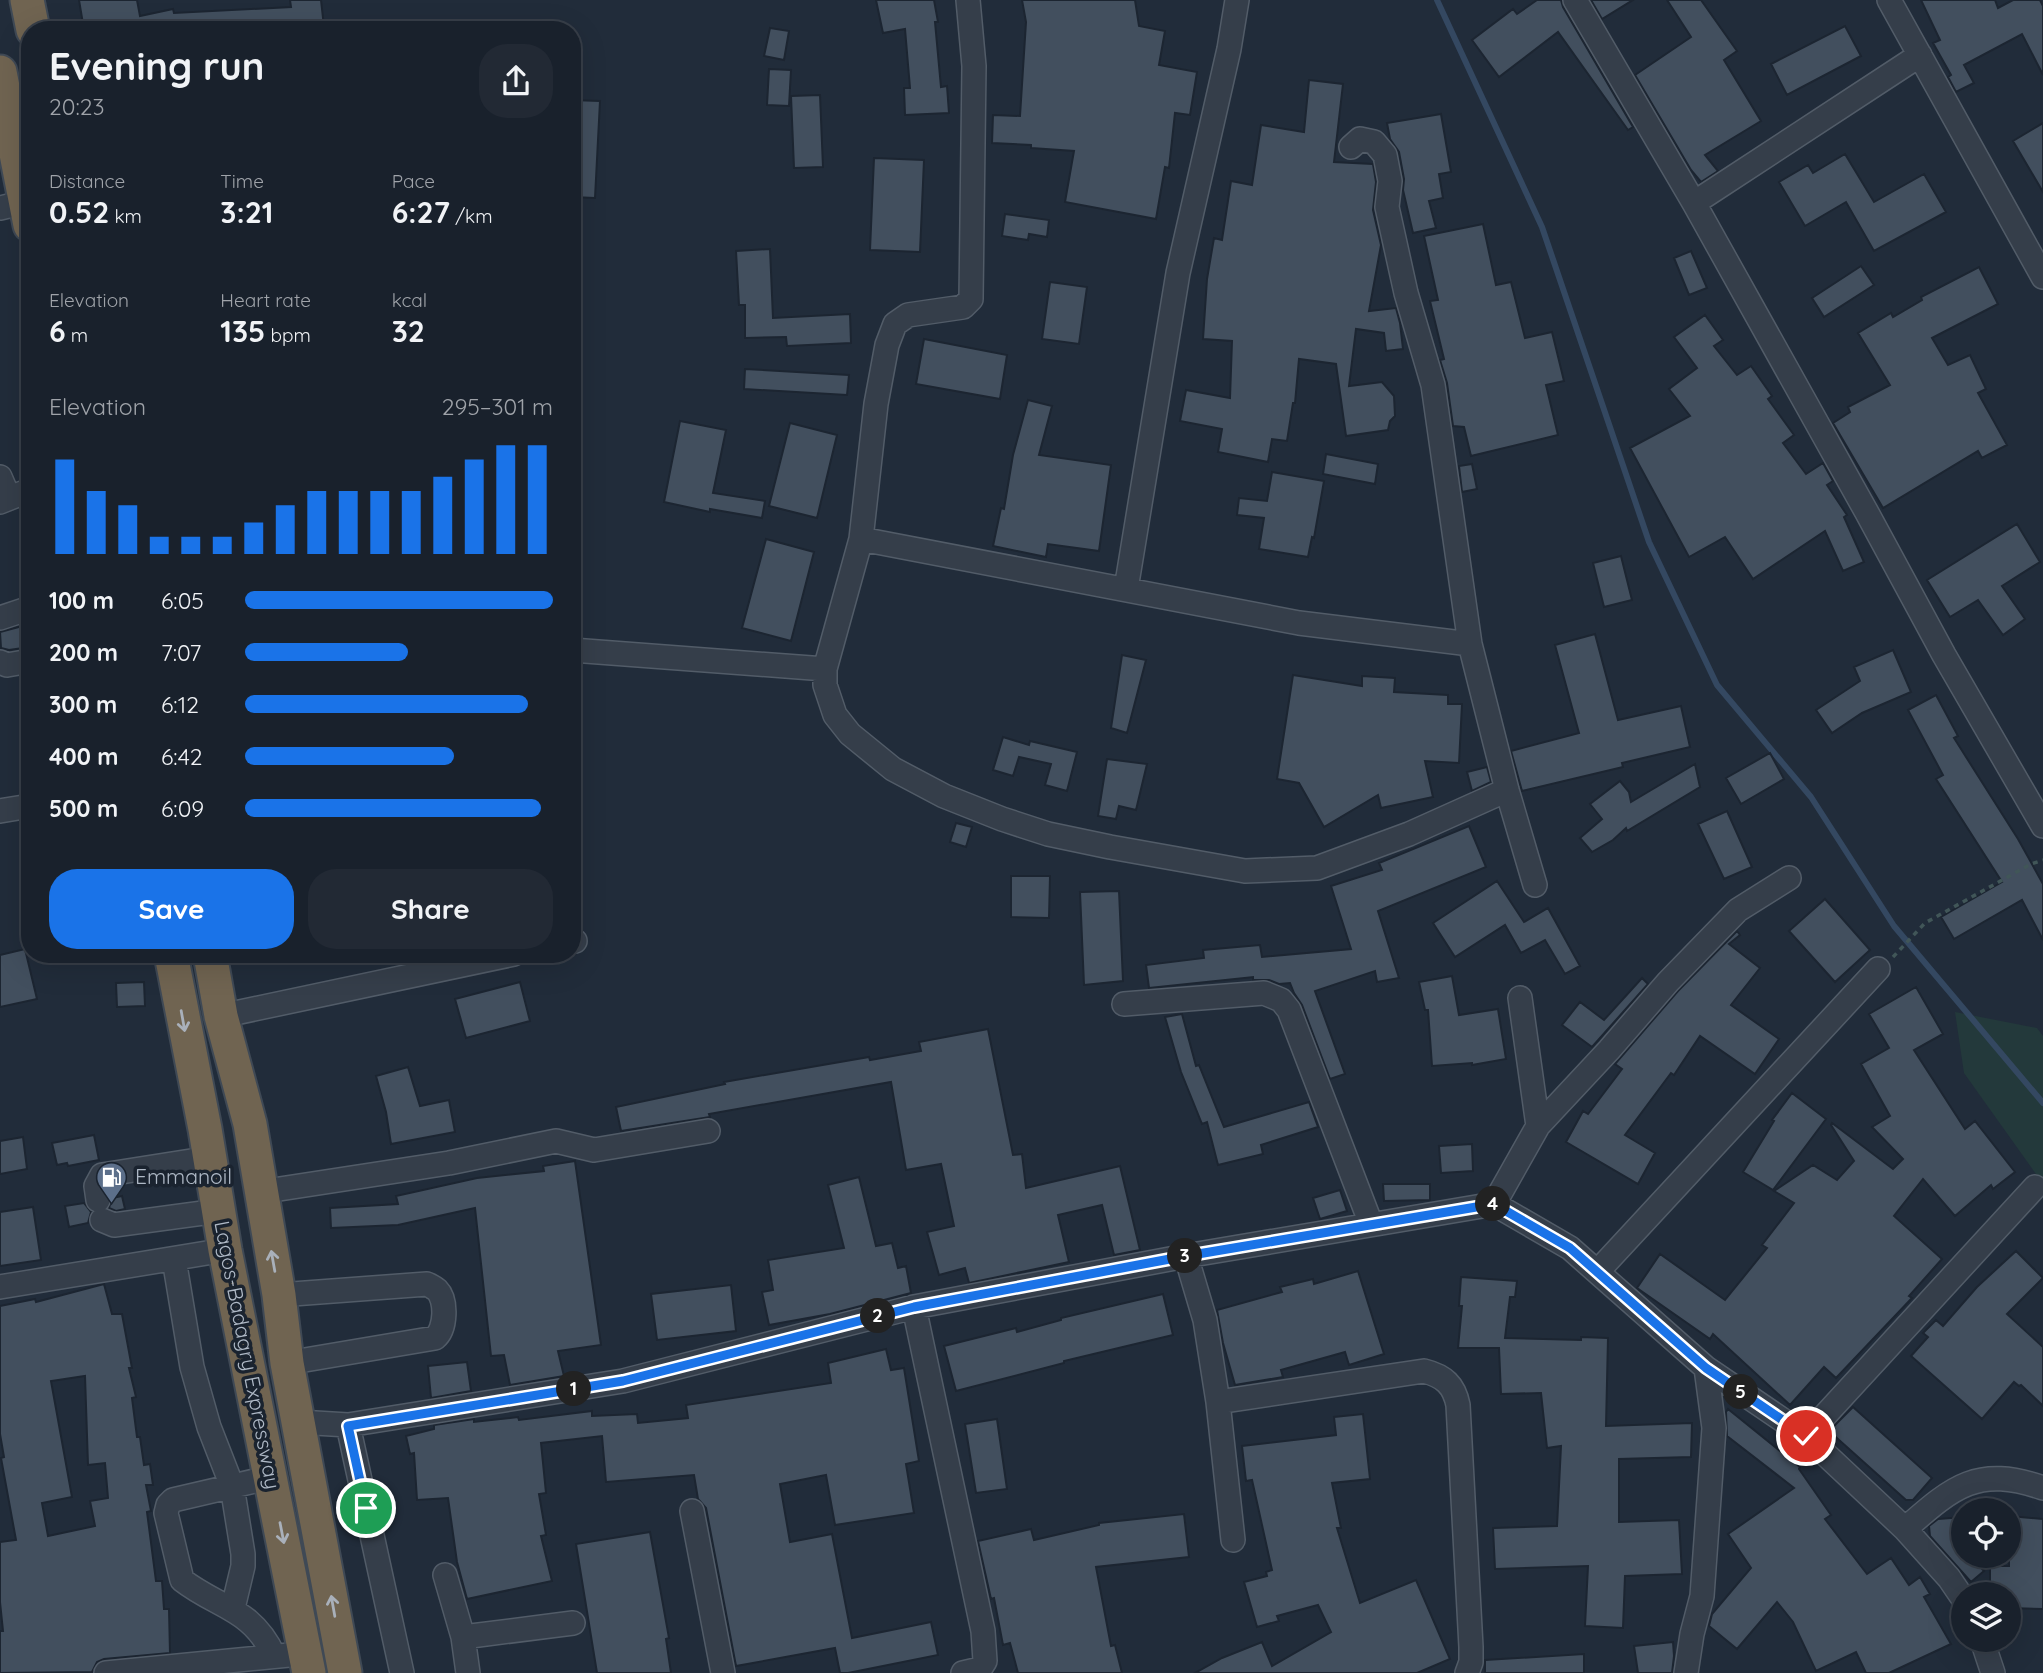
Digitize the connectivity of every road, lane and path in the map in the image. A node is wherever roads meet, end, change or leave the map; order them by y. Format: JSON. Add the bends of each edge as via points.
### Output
{"nodes":[{"id":1,"x":27,"y":0,"type":"edge"},
{"id":2,"x":968,"y":0,"type":"edge"},
{"id":3,"x":1237,"y":0,"type":"edge"},
{"id":4,"x":1575,"y":0,"type":"edge"},
{"id":5,"x":1889,"y":0,"type":"edge"},
{"id":6,"x":31,"y":21,"type":"edge"},
{"id":7,"x":1920,"y":55,"type":"junction"},
{"id":8,"x":0,"y":72,"type":"edge"},
{"id":9,"x":1351,"y":147,"type":"dead end"},
{"id":10,"x":1694,"y":203,"type":"junction"},
{"id":11,"x":18,"y":212,"type":"edge"},
{"id":12,"x":2043,"y":277,"type":"edge"},
{"id":13,"x":0,"y":477,"type":"edge"},
{"id":14,"x":13,"y":497,"type":"edge"},
{"id":15,"x":861,"y":539,"type":"junction"},
{"id":16,"x":1125,"y":589,"type":"junction"},
{"id":17,"x":21,"y":611,"type":"edge"},
{"id":18,"x":0,"y":618,"type":"edge"},
{"id":19,"x":1470,"y":644,"type":"junction"},
{"id":20,"x":581,"y":651,"type":"edge"},
{"id":21,"x":0,"y":662,"type":"edge"},
{"id":22,"x":21,"y":662,"type":"edge"},
{"id":23,"x":825,"y":669,"type":"junction"},
{"id":24,"x":1507,"y":790,"type":"junction"},
{"id":25,"x":21,"y":808,"type":"edge"},
{"id":26,"x":0,"y":811,"type":"edge"},
{"id":27,"x":2043,"y":827,"type":"edge"},
{"id":28,"x":2043,"y":860,"type":"edge"},
{"id":29,"x":1789,"y":878,"type":"dead end"},
{"id":30,"x":1535,"y":885,"type":"dead end"},
{"id":31,"x":1900,"y":951,"type":"dead end"},
{"id":32,"x":172,"y":963,"type":"edge"},
{"id":33,"x":212,"y":963,"type":"edge"},
{"id":34,"x":471,"y":963,"type":"edge"},
{"id":35,"x":1878,"y":969,"type":"dead end"},
{"id":36,"x":1520,"y":998,"type":"dead end"},
{"id":37,"x":1124,"y":1004,"type":"dead end"},
{"id":38,"x":221,"y":1016,"type":"junction"},
{"id":39,"x":250,"y":1124,"type":"junction"},
{"id":40,"x":1538,"y":1126,"type":"junction"},
{"id":41,"x":708,"y":1131,"type":"dead end"},
{"id":42,"x":208,"y":1144,"type":"junction"},
{"id":43,"x":2035,"y":1187,"type":"dead end"},
{"id":44,"x":260,"y":1192,"type":"junction"},
{"id":45,"x":1494,"y":1204,"type":"junction"},
{"id":46,"x":219,"y":1212,"type":"junction"},
{"id":47,"x":1371,"y":1224,"type":"junction"},
{"id":48,"x":225,"y":1250,"type":"junction"},
{"id":49,"x":1186,"y":1256,"type":"junction"},
{"id":50,"x":174,"y":1259,"type":"junction"},
{"id":51,"x":1598,"y":1271,"type":"junction"},
{"id":52,"x":0,"y":1287,"type":"edge"},
{"id":53,"x":279,"y":1295,"type":"junction"},
{"id":54,"x":914,"y":1307,"type":"junction"},
{"id":55,"x":286,"y":1363,"type":"junction"},
{"id":56,"x":1706,"y":1368,"type":"junction"},
{"id":57,"x":1218,"y":1402,"type":"junction"},
{"id":58,"x":299,"y":1422,"type":"junction"},
{"id":59,"x":348,"y":1426,"type":"junction"},
{"id":60,"x":1806,"y":1436,"type":"junction"},
{"id":61,"x":272,"y":1477,"type":"junction"},
{"id":62,"x":232,"y":1486,"type":"junction"},
{"id":63,"x":2043,"y":1488,"type":"edge"},
{"id":64,"x":692,"y":1511,"type":"dead end"},
{"id":65,"x":1905,"y":1529,"type":"junction"},
{"id":66,"x":1233,"y":1540,"type":"dead end"},
{"id":67,"x":445,"y":1574,"type":"dead end"},
{"id":68,"x":1952,"y":1582,"type":"edge"},
{"id":69,"x":233,"y":1608,"type":"junction"},
{"id":70,"x":573,"y":1623,"type":"dead end"},
{"id":71,"x":463,"y":1637,"type":"junction"},
{"id":72,"x":1986,"y":1652,"type":"edge"},
{"id":73,"x":296,"y":1661,"type":"edge"},
{"id":74,"x":106,"y":1673,"type":"edge"},
{"id":75,"x":345,"y":1673,"type":"edge"},
{"id":76,"x":402,"y":1673,"type":"edge"},
{"id":77,"x":468,"y":1673,"type":"edge"},
{"id":78,"x":723,"y":1673,"type":"edge"},
{"id":79,"x":963,"y":1673,"type":"edge"},
{"id":80,"x":1467,"y":1673,"type":"edge"},
{"id":81,"x":1686,"y":1673,"type":"edge"},
{"id":82,"x":1993,"y":1673,"type":"edge"}],
"edges":[{"from":1,"to":6,"type":"highway"},
{"from":2,"to":15,"type":"street","via":[[974,66],[971,299],[963,307],[908,315],[895,324],[876,404]]},
{"from":3,"to":16,"type":"street","via":[[1230,49],[1178,273]]},
{"from":4,"to":10,"type":"street"},
{"from":5,"to":7,"type":"street"},
{"from":7,"to":10,"type":"street"},
{"from":7,"to":12,"type":"street"},
{"from":8,"to":11,"type":"highway"},
{"from":9,"to":19,"type":"street","via":[[1360,139],[1374,142],[1385,155],[1390,181],[1387,207],[1433,385]]},
{"from":10,"to":27,"type":"street"},
{"from":13,"to":14,"type":"street"},
{"from":15,"to":16,"type":"street"},
{"from":15,"to":23,"type":"street"},
{"from":16,"to":19,"type":"street","via":[[1299,623]]},
{"from":17,"to":18,"type":"street"},
{"from":19,"to":24,"type":"street"},
{"from":20,"to":23,"type":"street"},
{"from":21,"to":22,"type":"street"},
{"from":23,"to":24,"type":"street","via":[[835,715],[850,734],[893,769],[944,796],[1048,834],[1245,871],[1317,867],[1409,834]]},
{"from":24,"to":30,"type":"street"},
{"from":25,"to":26,"type":"street"},
{"from":28,"to":31,"type":"path","via":[[1925,923]]},
{"from":29,"to":40,"type":"street","via":[[1738,910]]},
{"from":32,"to":42,"type":"highway","name":"Lagos-Badagry Expressway","one_way":true},
{"from":33,"to":38,"type":"highway","name":"Lagos-Badagry Expressway"},
{"from":34,"to":38,"type":"street"},
{"from":35,"to":51,"type":"street"},
{"from":36,"to":40,"type":"street"},
{"from":37,"to":47,"type":"street","via":[[1264,993],[1281,1000],[1289,1010]]},
{"from":38,"to":39,"type":"highway","name":"Lagos-Badagry Expressway"},
{"from":39,"to":42,"type":"highway"},
{"from":39,"to":44,"type":"highway","name":"Lagos-Badagry Expressway"},
{"from":40,"to":45,"type":"street"},
{"from":41,"to":44,"type":"street","via":[[594,1150],[556,1141],[449,1163]]},
{"from":42,"to":46,"type":"highway","name":"Lagos-Badagry Expressway"},
{"from":42,"to":46,"type":"street","via":[[102,1175],[96,1186],[100,1210],[114,1225]]},
{"from":43,"to":60,"type":"street"},
{"from":53,"to":44,"type":"highway","name":"Lagos-Badagry Expressway","one_way":true},
{"from":45,"to":47,"type":"street"},
{"from":45,"to":51,"type":"street","via":[[1570,1248]]},
{"from":46,"to":48,"type":"highway","name":"Lagos-Badagry Expressway"},
{"from":47,"to":49,"type":"street"},
{"from":48,"to":50,"type":"street"},
{"from":48,"to":61,"type":"highway","name":"Lagos-Badagry Expressway"},
{"from":49,"to":54,"type":"street"},
{"from":49,"to":57,"type":"street","via":[[1205,1321]]},
{"from":50,"to":52,"type":"street"},
{"from":50,"to":62,"type":"street","via":[[192,1367]]},
{"from":51,"to":56,"type":"street"},
{"from":53,"to":55,"type":"highway","name":"Lagos-Badagry Expressway"},
{"from":53,"to":55,"type":"street","via":[[427,1284],[441,1296],[444,1324],[435,1338]]},
{"from":54,"to":59,"type":"street","via":[[623,1381]]},
{"from":54,"to":79,"type":"street","via":[[984,1630],[985,1661],[980,1669]]},
{"from":55,"to":58,"type":"highway","name":"Lagos-Badagry Expressway"},
{"from":56,"to":60,"type":"street"},
{"from":56,"to":81,"type":"street","via":[[1714,1429],[1702,1596]]},
{"from":57,"to":66,"type":"street"},
{"from":57,"to":80,"type":"street","via":[[1424,1371],[1446,1380],[1456,1391],[1458,1405],[1471,1647]]},
{"from":58,"to":59,"type":"street"},
{"from":75,"to":58,"type":"highway","name":"Lagos-Badagry Expressway","one_way":true},
{"from":59,"to":76,"type":"street"},
{"from":60,"to":65,"type":"street"},
{"from":61,"to":62,"type":"street"},
{"from":61,"to":73,"type":"highway","name":"Lagos-Badagry Expressway","one_way":true},
{"from":62,"to":69,"type":"street","via":[[243,1554]]},
{"from":62,"to":69,"type":"street","via":[[173,1500],[166,1513],[182,1580]]},
{"from":63,"to":65,"type":"street","via":[[2022,1480],[1985,1478],[1945,1494]]},
{"from":64,"to":78,"type":"street"},
{"from":65,"to":68,"type":"street"},
{"from":67,"to":71,"type":"street"},
{"from":69,"to":73,"type":"street"},
{"from":70,"to":71,"type":"street"},
{"from":71,"to":77,"type":"street"},
{"from":72,"to":82,"type":"street"},
{"from":73,"to":74,"type":"street"}]}
